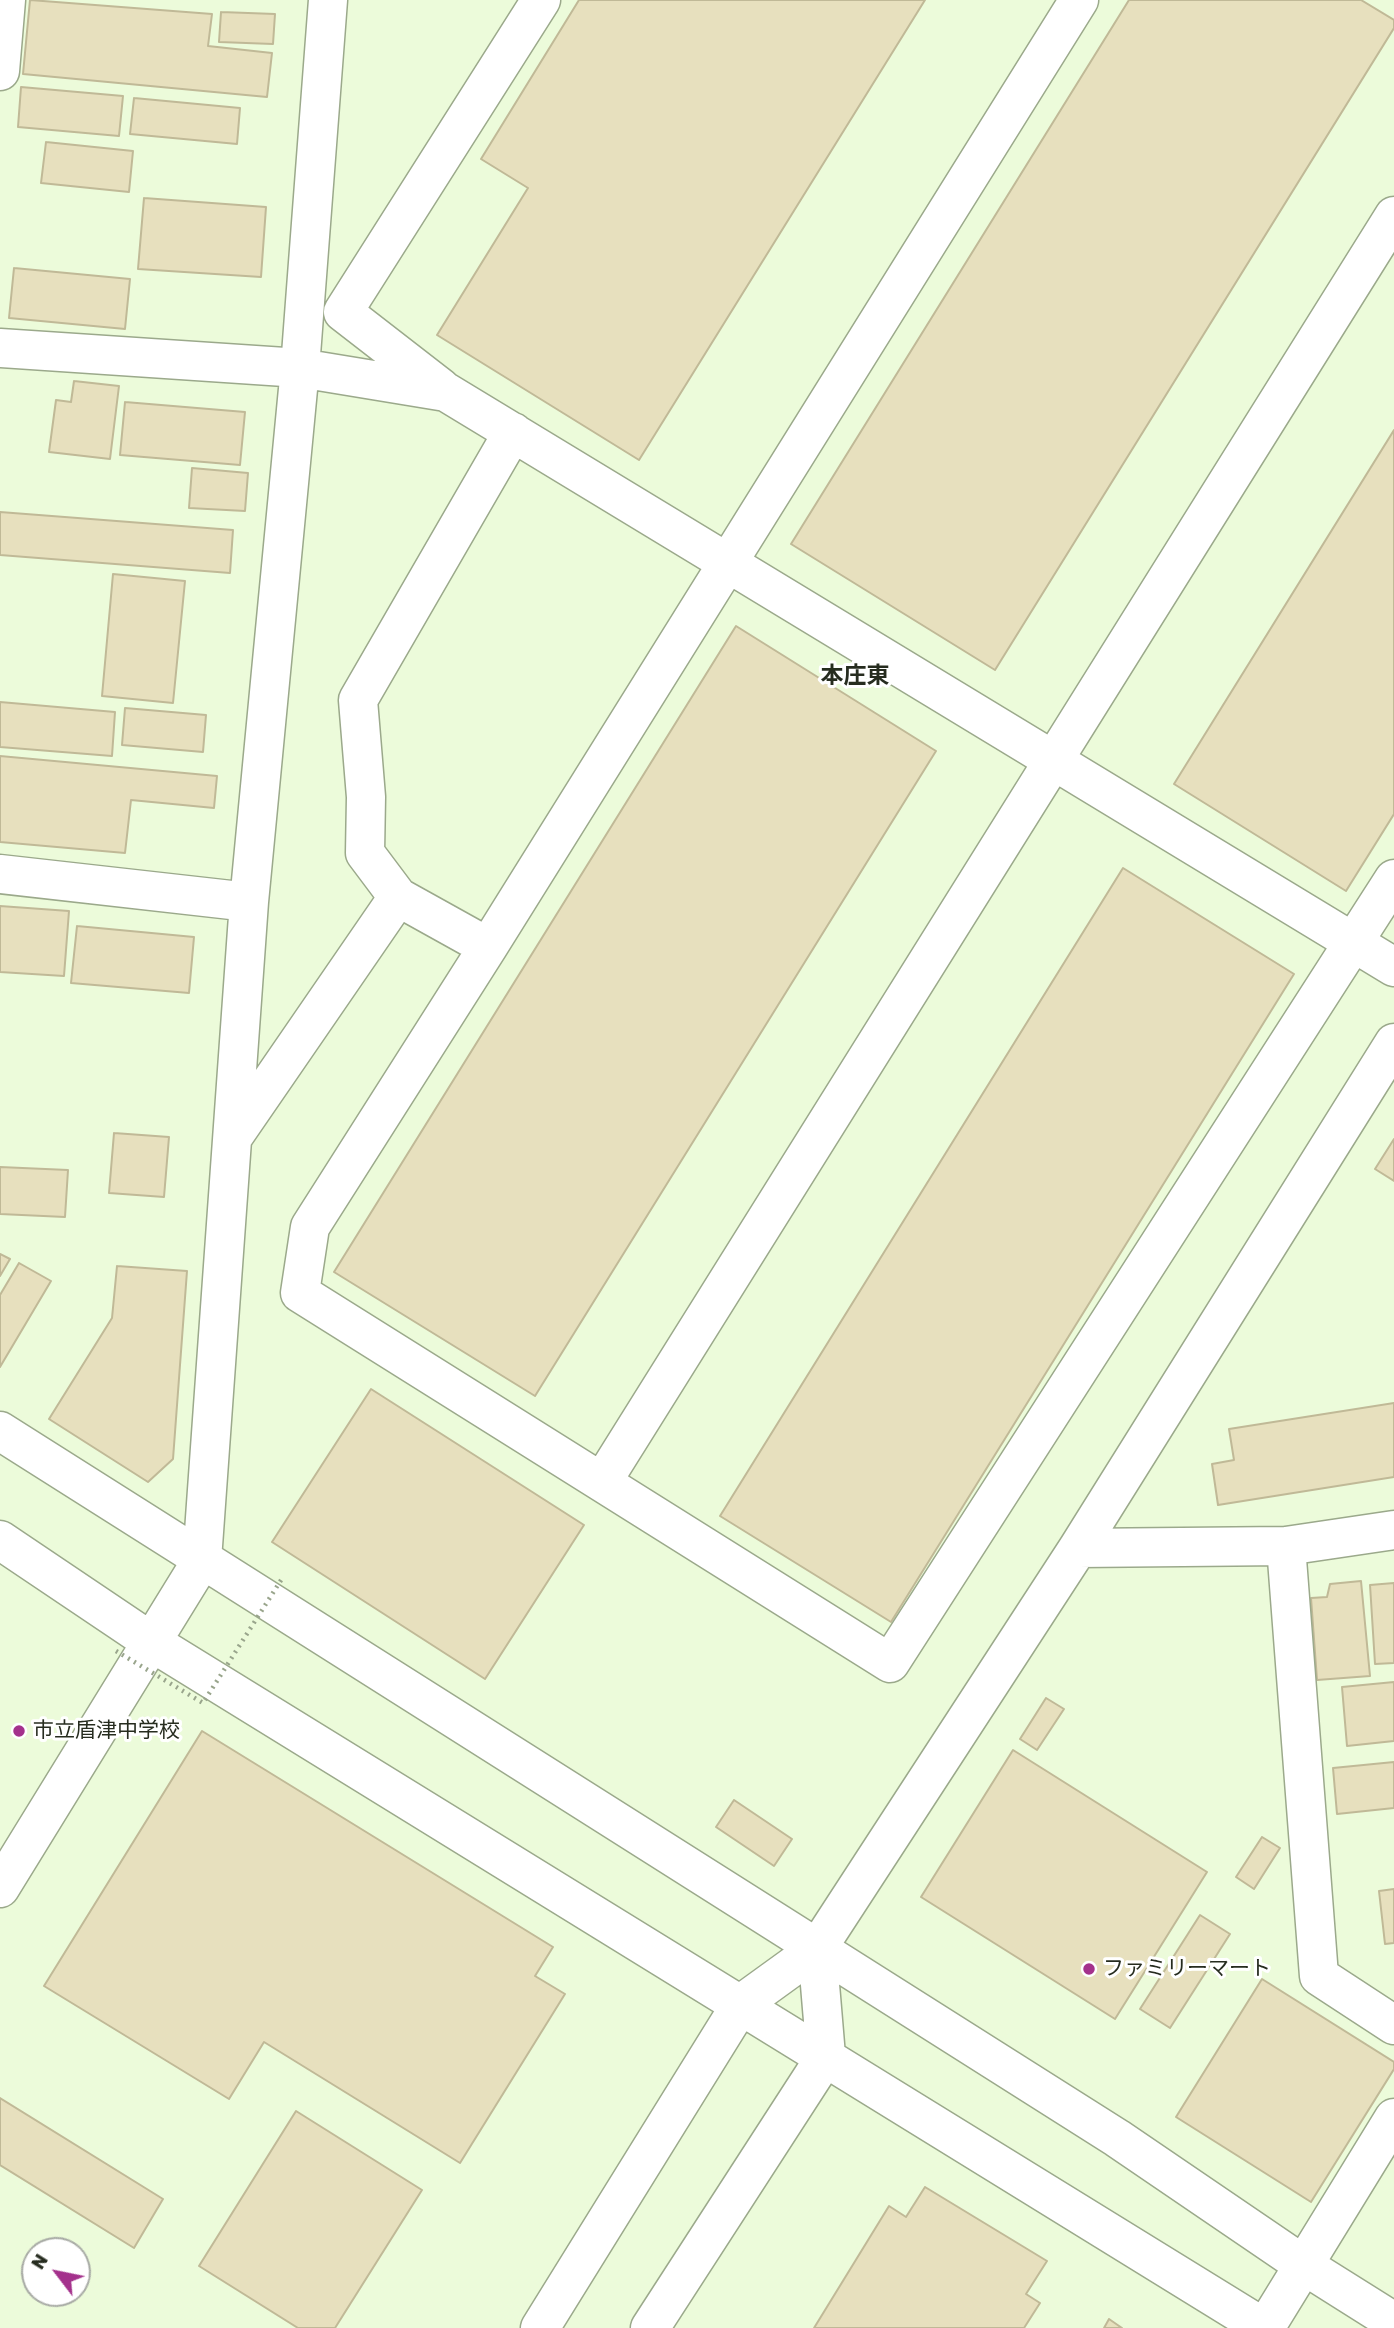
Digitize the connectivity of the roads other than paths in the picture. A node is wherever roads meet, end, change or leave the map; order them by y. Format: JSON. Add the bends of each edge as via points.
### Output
{"nodes":[{"id":1,"x":6,"y":0,"type":"edge"},
{"id":2,"x":328,"y":0,"type":"edge"},
{"id":3,"x":541,"y":0,"type":"edge"},
{"id":4,"x":1079,"y":0,"type":"edge"},
{"id":5,"x":0,"y":71,"type":"edge"},
{"id":6,"x":1394,"y":216,"type":"edge"},
{"id":7,"x":0,"y":348,"type":"edge"},
{"id":8,"x":300,"y":368,"type":"junction"},
{"id":9,"x":446,"y":392,"type":"junction"},
{"id":10,"x":513,"y":432,"type":"junction"},
{"id":11,"x":729,"y":562,"type":"junction"},
{"id":12,"x":1052,"y":759,"type":"junction"},
{"id":13,"x":0,"y":874,"type":"edge"},
{"id":14,"x":1394,"y":879,"type":"edge"},
{"id":15,"x":398,"y":897,"type":"junction"},
{"id":16,"x":249,"y":901,"type":"junction"},
{"id":17,"x":1354,"y":942,"type":"junction"},
{"id":18,"x":488,"y":947,"type":"junction"},
{"id":19,"x":1394,"y":967,"type":"edge"},
{"id":20,"x":1394,"y":1043,"type":"edge"},
{"id":21,"x":232,"y":1138,"type":"junction"},
{"id":22,"x":0,"y":1431,"type":"edge"},
{"id":23,"x":602,"y":1482,"type":"junction"},
{"id":24,"x":1394,"y":1530,"type":"edge"},
{"id":25,"x":0,"y":1540,"type":"edge"},
{"id":26,"x":1286,"y":1546,"type":"junction"},
{"id":27,"x":1078,"y":1548,"type":"junction"},
{"id":28,"x":202,"y":1560,"type":"junction"},
{"id":29,"x":153,"y":1643,"type":"junction"},
{"id":30,"x":0,"y":1888,"type":"edge"},
{"id":31,"x":817,"y":1949,"type":"junction"},
{"id":32,"x":740,"y":2004,"type":"junction"},
{"id":33,"x":1394,"y":2025,"type":"edge"},
{"id":34,"x":826,"y":2056,"type":"junction"},
{"id":35,"x":1394,"y":2118,"type":"edge"},
{"id":36,"x":1305,"y":2266,"type":"junction"},
{"id":37,"x":1394,"y":2322,"type":"edge"},
{"id":38,"x":540,"y":2328,"type":"edge"},
{"id":39,"x":650,"y":2328,"type":"edge"},
{"id":40,"x":1265,"y":2328,"type":"edge"}],
"edges":[{"from":1,"to":5,"type":"street"},
{"from":2,"to":8,"type":"street"},
{"from":3,"to":9,"type":"street","via":[[343,312]]},
{"from":4,"to":11,"type":"street"},
{"from":6,"to":12,"type":"street"},
{"from":7,"to":8,"type":"street"},
{"from":8,"to":9,"type":"street"},
{"from":8,"to":16,"type":"street"},
{"from":9,"to":10,"type":"street"},
{"from":10,"to":11,"type":"street"},
{"from":10,"to":15,"type":"street","via":[[358,700],[366,797],[365,853]]},
{"from":11,"to":12,"type":"street"},
{"from":11,"to":18,"type":"street"},
{"from":12,"to":17,"type":"street"},
{"from":12,"to":23,"type":"street"},
{"from":13,"to":16,"type":"street"},
{"from":14,"to":17,"type":"street"},
{"from":15,"to":18,"type":"street"},
{"from":15,"to":21,"type":"street"},
{"from":16,"to":21,"type":"street"},
{"from":17,"to":19,"type":"street"},
{"from":17,"to":23,"type":"street","via":[[890,1663]]},
{"from":18,"to":23,"type":"street","via":[[310,1227],[300,1293]]},
{"from":20,"to":27,"type":"street"},
{"from":21,"to":28,"type":"street"},
{"from":22,"to":28,"type":"street"},
{"from":24,"to":26,"type":"street"},
{"from":25,"to":29,"type":"street"},
{"from":26,"to":27,"type":"street"},
{"from":26,"to":33,"type":"street","via":[[1320,1976]]},
{"from":27,"to":31,"type":"street"},
{"from":28,"to":29,"type":"street"},
{"from":28,"to":31,"type":"street"},
{"from":29,"to":30,"type":"street"},
{"from":29,"to":32,"type":"street"},
{"from":31,"to":32,"type":"street"},
{"from":31,"to":34,"type":"street"},
{"from":31,"to":36,"type":"street","via":[[1117,2138]]},
{"from":32,"to":34,"type":"street"},
{"from":32,"to":38,"type":"street"},
{"from":34,"to":39,"type":"street"},
{"from":34,"to":40,"type":"street"},
{"from":35,"to":36,"type":"street"},
{"from":36,"to":37,"type":"street"},
{"from":36,"to":40,"type":"street"}]}
